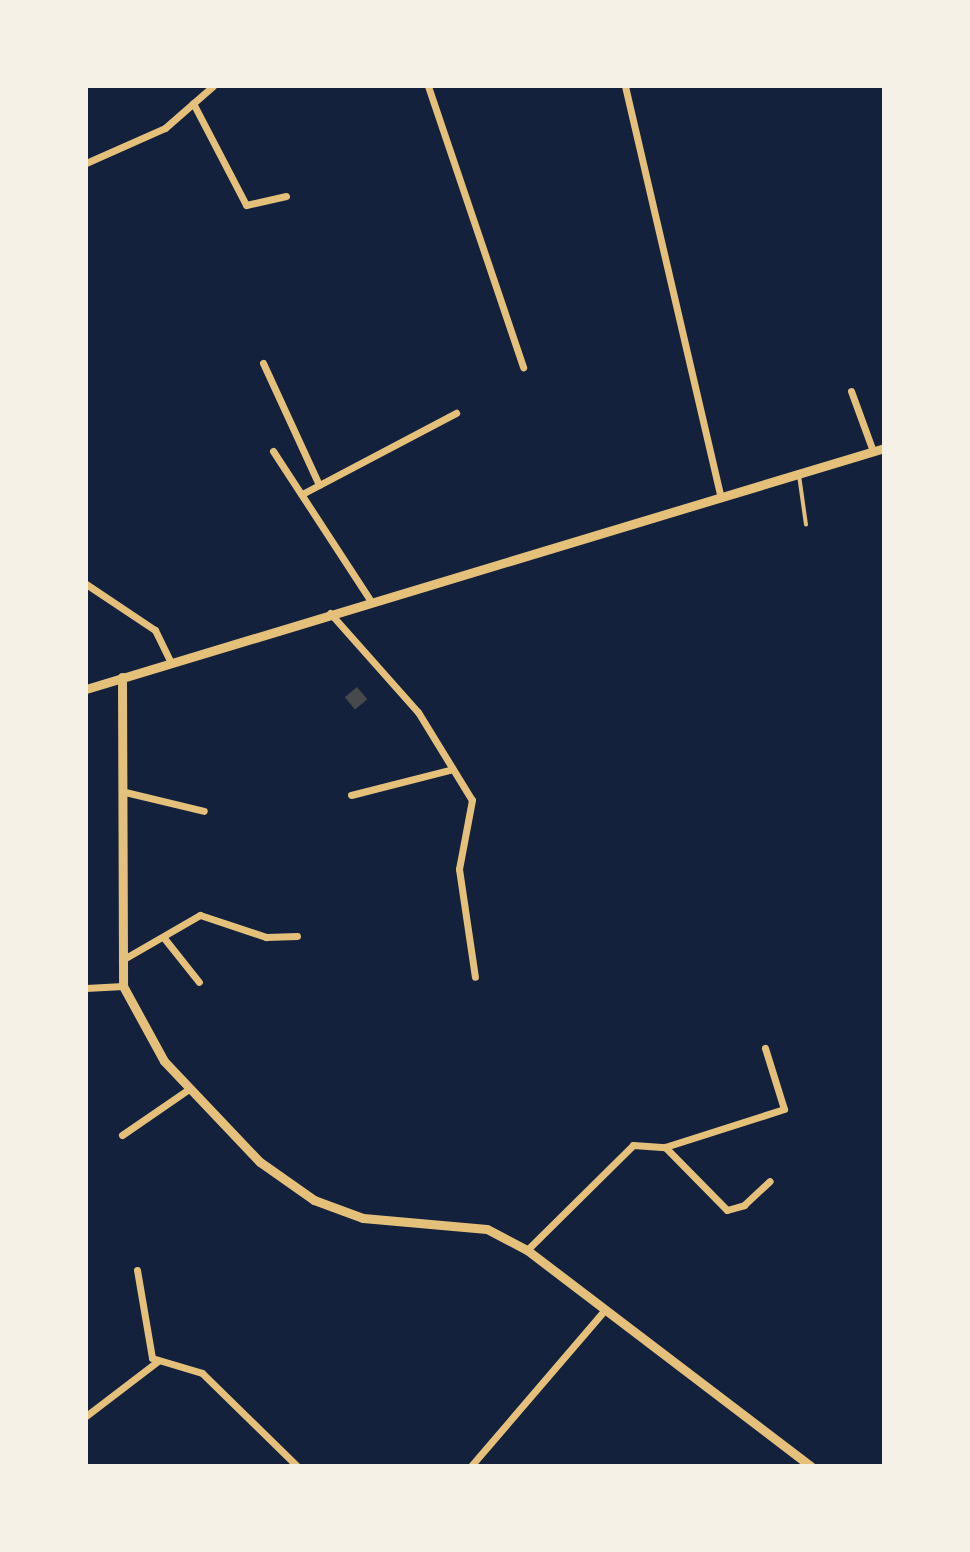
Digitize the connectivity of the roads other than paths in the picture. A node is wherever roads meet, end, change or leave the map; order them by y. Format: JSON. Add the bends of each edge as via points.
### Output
{"nodes":[{"id":1,"x":213,"y":86,"type":"edge"},
{"id":2,"x":428,"y":86,"type":"edge"},
{"id":3,"x":625,"y":86,"type":"edge"},
{"id":4,"x":193,"y":103,"type":"junction"},
{"id":5,"x":86,"y":163,"type":"edge"},
{"id":6,"x":286,"y":196,"type":"dead end"},
{"id":7,"x":263,"y":363,"type":"dead end"},
{"id":8,"x":523,"y":367,"type":"dead end"},
{"id":9,"x":851,"y":391,"type":"dead end"},
{"id":10,"x":456,"y":413,"type":"dead end"},
{"id":11,"x":884,"y":448,"type":"edge"},
{"id":12,"x":273,"y":451,"type":"dead end"},
{"id":13,"x":873,"y":451,"type":"junction"},
{"id":14,"x":799,"y":472,"type":"junction"},
{"id":15,"x":319,"y":485,"type":"junction"},
{"id":16,"x":304,"y":493,"type":"junction"},
{"id":17,"x":720,"y":495,"type":"junction"},
{"id":18,"x":806,"y":525,"type":"dead end"},
{"id":19,"x":86,"y":584,"type":"edge"},
{"id":20,"x":370,"y":600,"type":"junction"},
{"id":21,"x":330,"y":613,"type":"junction"},
{"id":22,"x":170,"y":661,"type":"junction"},
{"id":23,"x":122,"y":677,"type":"junction"},
{"id":24,"x":86,"y":689,"type":"edge"},
{"id":25,"x":453,"y":769,"type":"junction"},
{"id":26,"x":125,"y":792,"type":"junction"},
{"id":27,"x":351,"y":795,"type":"dead end"},
{"id":28,"x":204,"y":811,"type":"dead end"},
{"id":29,"x":297,"y":936,"type":"dead end"},
{"id":30,"x":164,"y":938,"type":"junction"},
{"id":31,"x":122,"y":960,"type":"junction"},
{"id":32,"x":475,"y":977,"type":"dead end"},
{"id":33,"x":199,"y":982,"type":"dead end"},
{"id":34,"x":123,"y":986,"type":"junction"},
{"id":35,"x":86,"y":988,"type":"edge"},
{"id":36,"x":765,"y":1048,"type":"dead end"},
{"id":37,"x":189,"y":1089,"type":"junction"},
{"id":38,"x":122,"y":1135,"type":"dead end"},
{"id":39,"x":665,"y":1147,"type":"junction"},
{"id":40,"x":770,"y":1181,"type":"dead end"},
{"id":41,"x":527,"y":1250,"type":"junction"},
{"id":42,"x":137,"y":1270,"type":"dead end"},
{"id":43,"x":602,"y":1313,"type":"junction"},
{"id":44,"x":158,"y":1361,"type":"junction"},
{"id":45,"x":86,"y":1416,"type":"edge"},
{"id":46,"x":297,"y":1466,"type":"edge"},
{"id":47,"x":471,"y":1466,"type":"edge"},
{"id":48,"x":811,"y":1466,"type":"edge"}],
"edges":[{"from":1,"to":4,"type":"street"},
{"from":2,"to":8,"type":"street"},
{"from":3,"to":17,"type":"street"},
{"from":4,"to":5,"type":"street","via":[[144,140]]},
{"from":4,"to":6,"type":"street","via":[[246,205]]},
{"from":7,"to":15,"type":"street"},
{"from":9,"to":13,"type":"street"},
{"from":10,"to":15,"type":"street"},
{"from":11,"to":13,"type":"street"},
{"from":12,"to":16,"type":"street"},
{"from":13,"to":14,"type":"street"},
{"from":14,"to":17,"type":"street"},
{"from":14,"to":18,"type":"lane"},
{"from":15,"to":16,"type":"street"},
{"from":16,"to":20,"type":"street"},
{"from":17,"to":20,"type":"street"},
{"from":19,"to":22,"type":"street","via":[[155,630]]},
{"from":20,"to":21,"type":"street"},
{"from":21,"to":22,"type":"street"},
{"from":21,"to":25,"type":"street","via":[[418,712]]},
{"from":22,"to":23,"type":"street"},
{"from":23,"to":24,"type":"street"},
{"from":23,"to":26,"type":"street"},
{"from":25,"to":27,"type":"street"},
{"from":25,"to":32,"type":"street","via":[[474,805],[459,869]]},
{"from":26,"to":28,"type":"street"},
{"from":26,"to":31,"type":"street"},
{"from":29,"to":30,"type":"street","via":[[266,937],[200,915]]},
{"from":30,"to":31,"type":"street"},
{"from":30,"to":33,"type":"street"},
{"from":31,"to":34,"type":"street"},
{"from":34,"to":35,"type":"street"},
{"from":34,"to":37,"type":"street","via":[[144,1033]]},
{"from":36,"to":39,"type":"street","via":[[784,1109]]},
{"from":37,"to":38,"type":"street"},
{"from":37,"to":41,"type":"street","via":[[260,1162],[338,1212],[467,1224]]},
{"from":39,"to":40,"type":"street","via":[[727,1210],[744,1205]]},
{"from":39,"to":41,"type":"street","via":[[628,1148]]},
{"from":41,"to":43,"type":"street"},
{"from":42,"to":44,"type":"street","via":[[148,1352]]},
{"from":43,"to":47,"type":"street"},
{"from":43,"to":48,"type":"street"},
{"from":44,"to":45,"type":"street"},
{"from":44,"to":46,"type":"street","via":[[202,1373]]}]}
